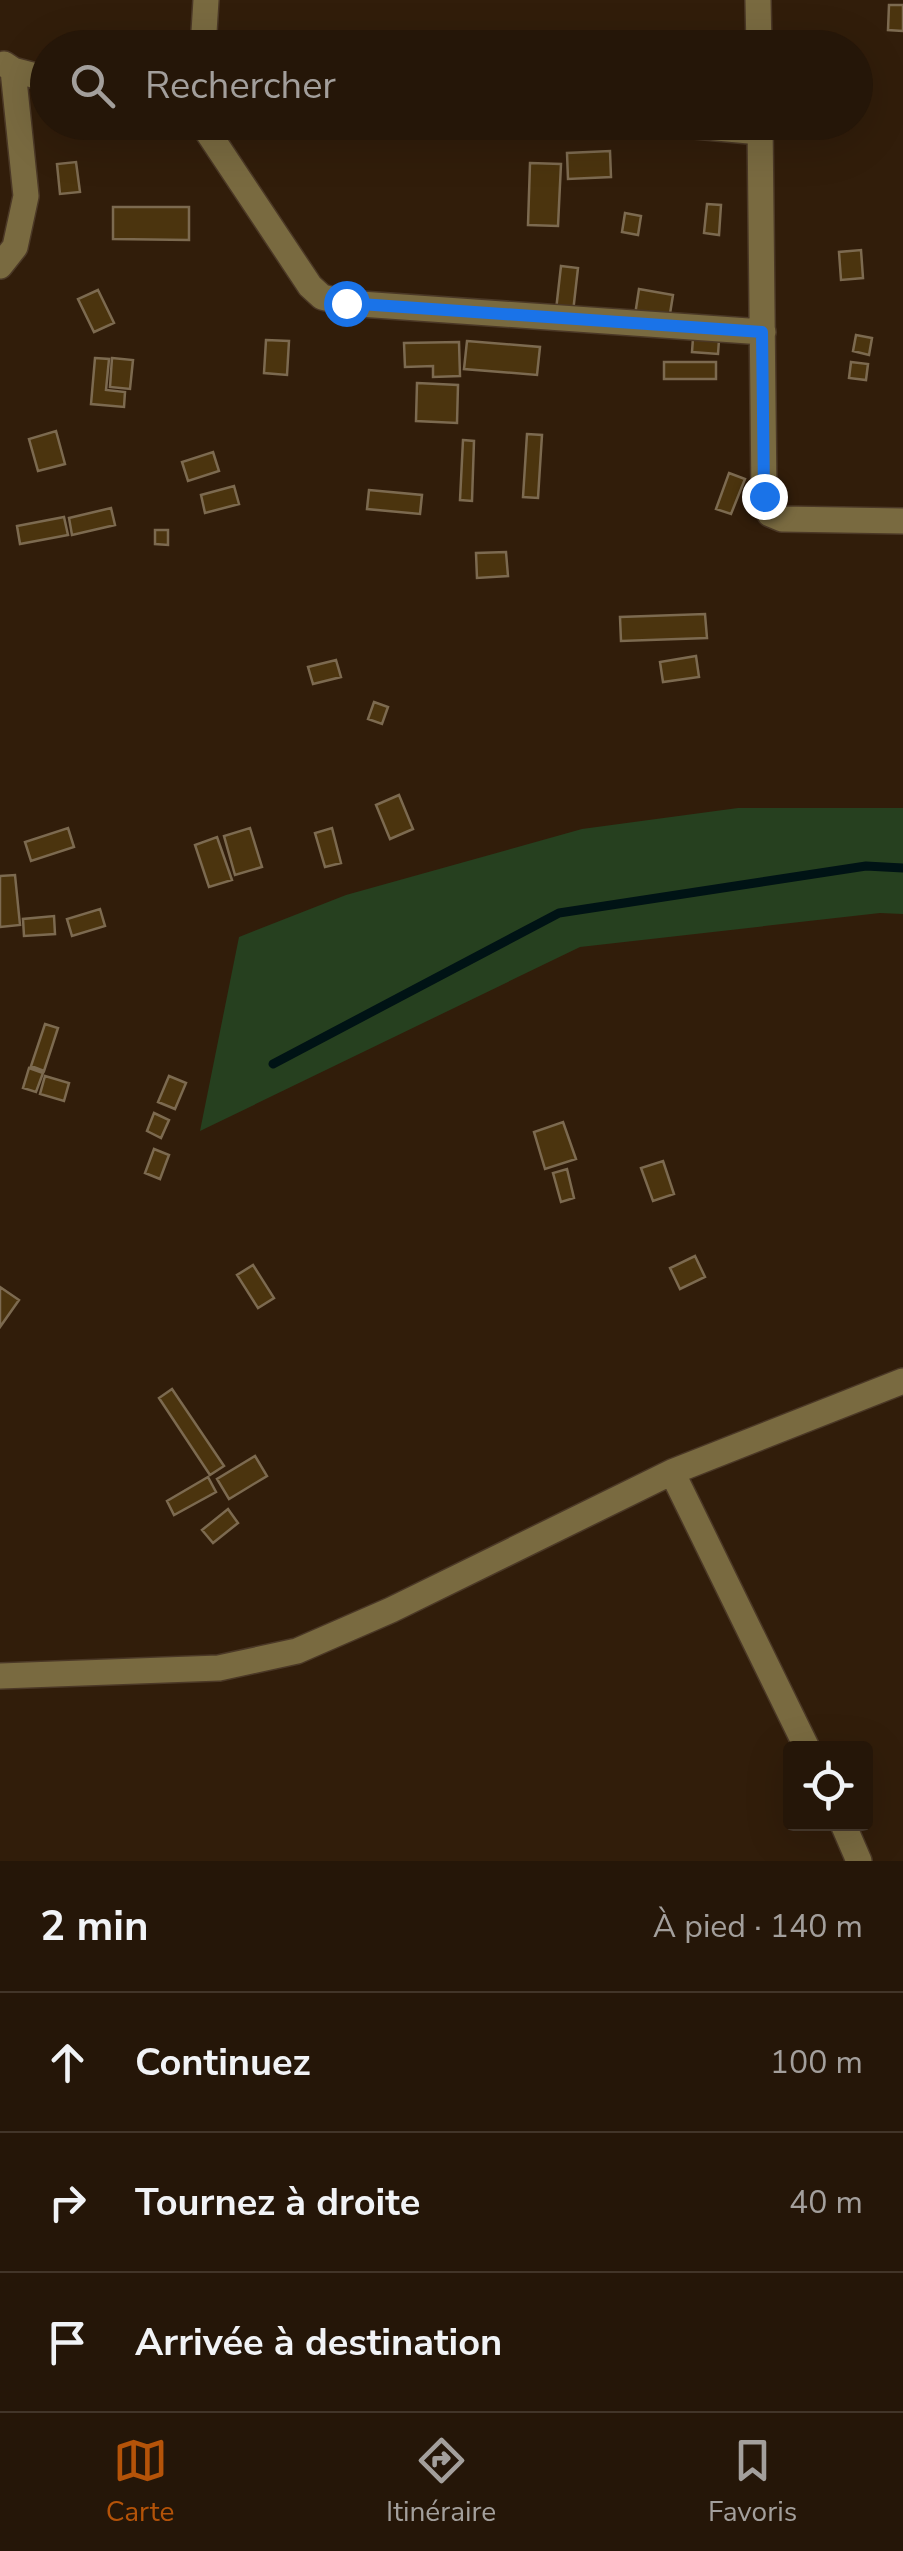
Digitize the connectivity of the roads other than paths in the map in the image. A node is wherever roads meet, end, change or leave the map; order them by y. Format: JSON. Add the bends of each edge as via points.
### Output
{"nodes":[{"id":1,"x":206,"y":0,"type":"edge"},
{"id":2,"x":758,"y":0,"type":"edge"},
{"id":3,"x":204,"y":30,"type":"edge"},
{"id":4,"x":758,"y":30,"type":"edge"},
{"id":5,"x":7,"y":66,"type":"edge"},
{"id":6,"x":213,"y":140,"type":"edge"},
{"id":7,"x":760,"y":140,"type":"edge"},
{"id":8,"x":0,"y":266,"type":"edge"},
{"id":9,"x":762,"y":332,"type":"junction"},
{"id":10,"x":903,"y":520,"type":"edge"},
{"id":11,"x":903,"y":1381,"type":"edge"},
{"id":12,"x":672,"y":1472,"type":"junction"},
{"id":13,"x":4,"y":1669,"type":"edge"},
{"id":14,"x":804,"y":1741,"type":"edge"},
{"id":15,"x":846,"y":1831,"type":"edge"},
{"id":16,"x":859,"y":1861,"type":"edge"}],
"edges":[{"from":1,"to":3,"type":"street"},
{"from":2,"to":4,"type":"street"},
{"from":5,"to":8,"type":"street","via":[[26,196],[15,246]]},
{"from":6,"to":9,"type":"street","via":[[322,297]]},
{"from":7,"to":9,"type":"street"},
{"from":9,"to":10,"type":"street","via":[[764,496],[770,514]]},
{"from":11,"to":12,"type":"street"},
{"from":12,"to":13,"type":"street","via":[[298,1651],[219,1668]]},
{"from":12,"to":14,"type":"street"},
{"from":15,"to":16,"type":"street"}]}
